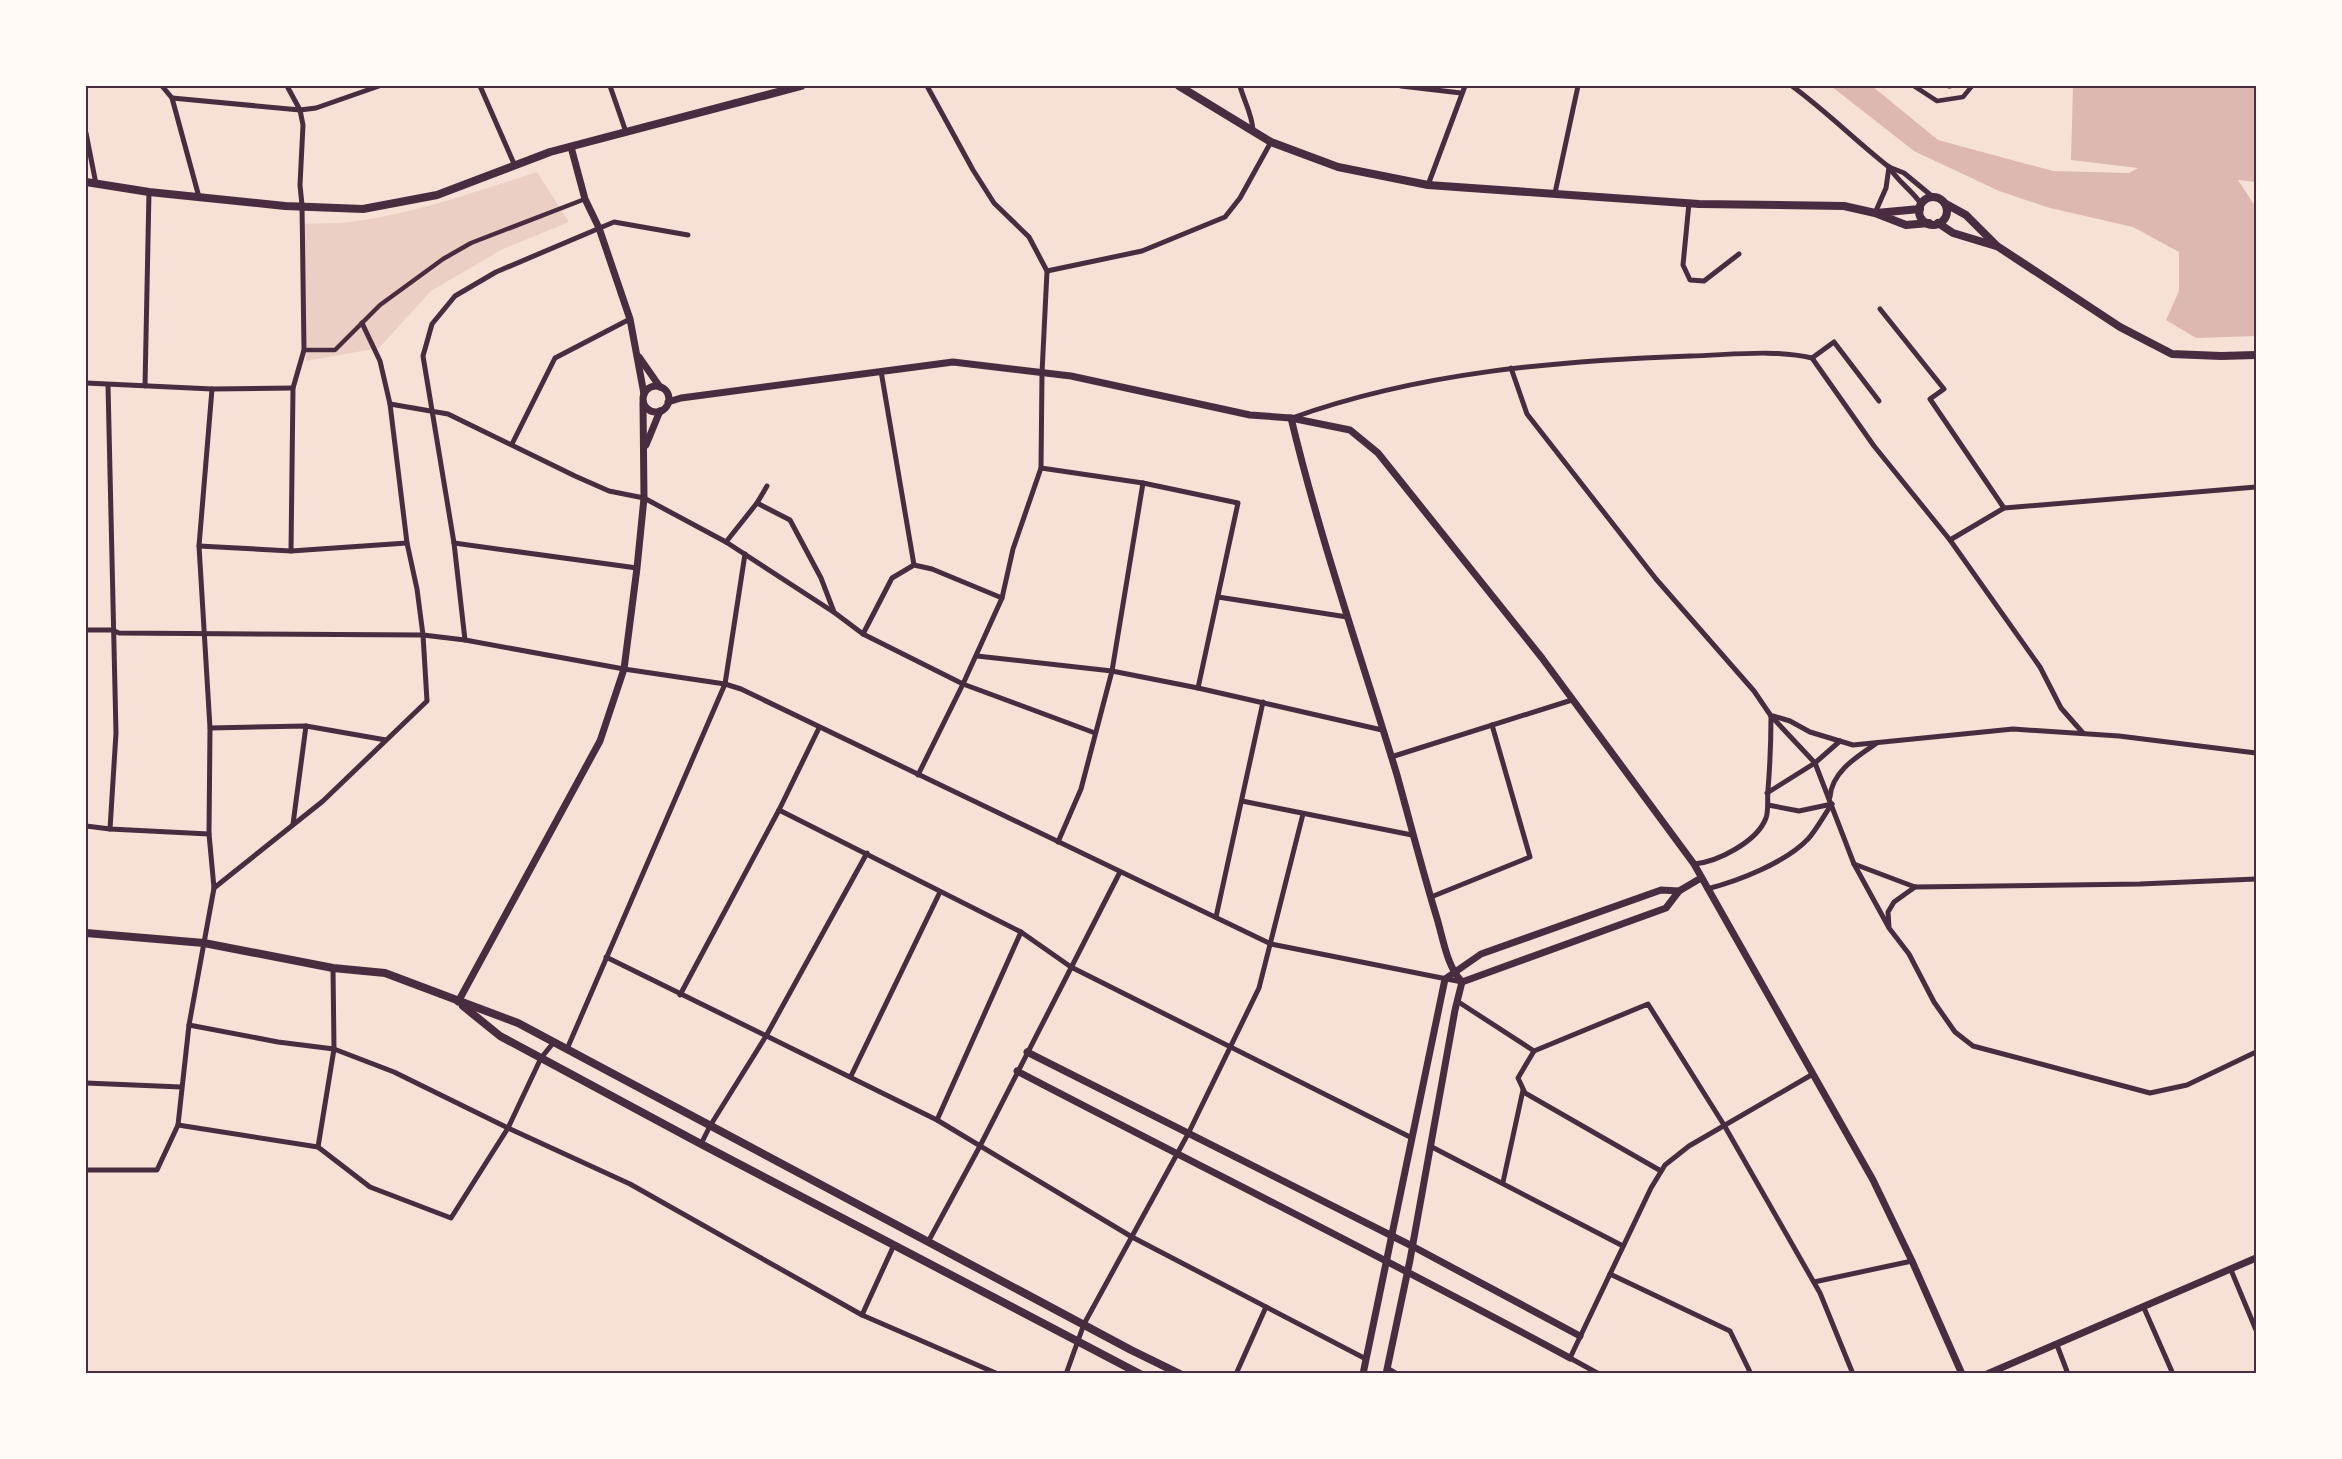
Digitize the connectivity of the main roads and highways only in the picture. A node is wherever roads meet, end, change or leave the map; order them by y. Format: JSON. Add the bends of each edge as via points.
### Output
{"nodes":[{"id":1,"x":801,"y":86,"type":"edge"},
{"id":2,"x":1179,"y":86,"type":"edge"},
{"id":3,"x":86,"y":182,"type":"edge"},
{"id":4,"x":1946,"y":204,"type":"junction"},
{"id":5,"x":1921,"y":206,"type":"junction"},
{"id":6,"x":1875,"y":213,"type":"junction"},
{"id":7,"x":1933,"y":224,"type":"junction"},
{"id":8,"x":1997,"y":246,"type":"junction"},
{"id":9,"x":2256,"y":355,"type":"edge"},
{"id":10,"x":86,"y":933,"type":"edge"},
{"id":11,"x":458,"y":1002,"type":"junction"},
{"id":12,"x":1140,"y":1374,"type":"edge"},
{"id":13,"x":1180,"y":1374,"type":"edge"}],
"edges":[{"from":1,"to":3,"type":"main road","via":[[571,147],[437,195],[363,209],[285,206]]},
{"from":2,"to":6,"type":"main road","via":[[1271,142],[1338,167],[1428,185],[1689,203],[1844,206]]},
{"from":4,"to":5,"type":"main road","via":[[1933,197]]},
{"from":4,"to":7,"type":"main road","via":[[1945,218]]},
{"from":4,"to":8,"type":"main road","via":[[1966,215]]},
{"from":5,"to":6,"type":"main road"},
{"from":5,"to":7,"type":"main road","via":[[1922,218]]},
{"from":6,"to":7,"type":"main road","via":[[1906,225]]},
{"from":7,"to":8,"type":"main road"},
{"from":8,"to":9,"type":"main road","via":[[2120,327],[2172,354]]},
{"from":10,"to":11,"type":"main road","via":[[204,944],[333,968],[385,973]]},
{"from":11,"to":12,"type":"main road","via":[[500,1036]]},
{"from":11,"to":13,"type":"main road","via":[[518,1023]]}]}
